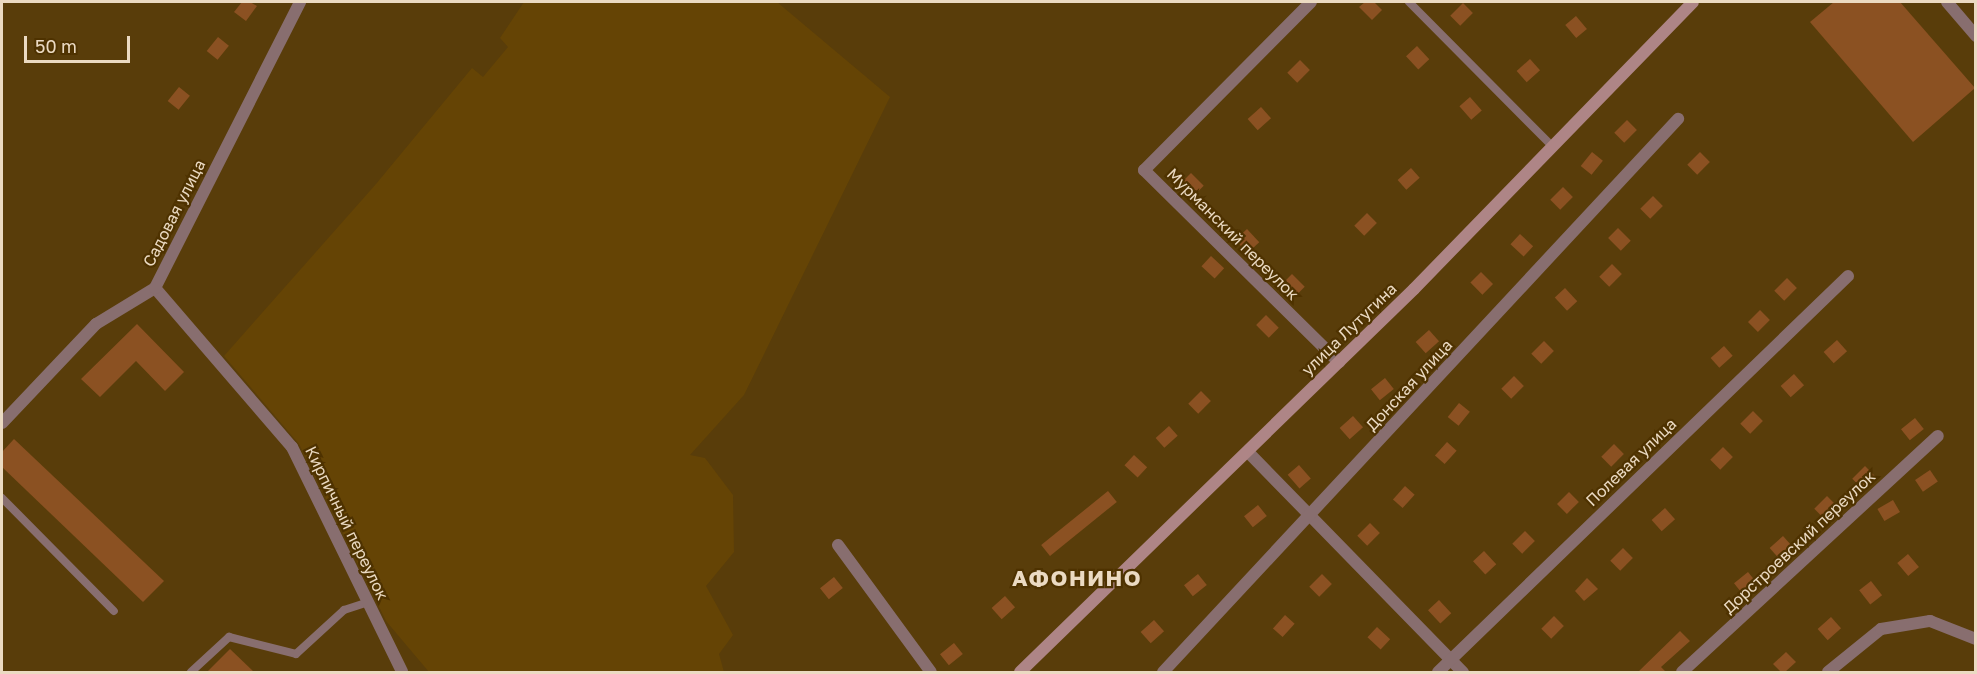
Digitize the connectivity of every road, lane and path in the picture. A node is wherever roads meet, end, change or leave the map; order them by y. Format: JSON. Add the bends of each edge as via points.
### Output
{"nodes":[{"id":1,"x":300,"y":2,"type":"edge"},
{"id":2,"x":1311,"y":2,"type":"edge"},
{"id":3,"x":1409,"y":2,"type":"edge"},
{"id":4,"x":1693,"y":2,"type":"edge"},
{"id":5,"x":1947,"y":2,"type":"edge"},
{"id":6,"x":1976,"y":36,"type":"edge"},
{"id":7,"x":1677,"y":119,"type":"dead end"},
{"id":8,"x":1552,"y":146,"type":"junction"},
{"id":9,"x":1848,"y":276,"type":"dead end"},
{"id":10,"x":155,"y":288,"type":"junction"},
{"id":11,"x":1339,"y":362,"type":"junction"},
{"id":12,"x":2,"y":423,"type":"edge"},
{"id":13,"x":1938,"y":436,"type":"dead end"},
{"id":14,"x":1248,"y":452,"type":"junction"},
{"id":15,"x":2,"y":498,"type":"edge"},
{"id":16,"x":1310,"y":517,"type":"junction"},
{"id":17,"x":838,"y":545,"type":"dead end"},
{"id":18,"x":368,"y":602,"type":"junction"},
{"id":19,"x":114,"y":611,"type":"dead end"},
{"id":20,"x":1975,"y":642,"type":"edge"},
{"id":21,"x":1451,"y":660,"type":"junction"},
{"id":22,"x":191,"y":672,"type":"edge"},
{"id":23,"x":402,"y":672,"type":"edge"},
{"id":24,"x":931,"y":672,"type":"edge"},
{"id":25,"x":1020,"y":672,"type":"edge"},
{"id":26,"x":1162,"y":672,"type":"edge"},
{"id":27,"x":1438,"y":672,"type":"edge"},
{"id":28,"x":1463,"y":672,"type":"edge"},
{"id":29,"x":1682,"y":672,"type":"edge"},
{"id":30,"x":1828,"y":672,"type":"edge"}],
"edges":[{"from":1,"to":10,"type":"street","name":"Садовая улица"},
{"from":2,"to":11,"type":"street","name":"Мурманский переулок","via":[[1144,170]]},
{"from":3,"to":8,"type":"lane"},
{"from":4,"to":8,"type":"main road","name":"улица Лутугина"},
{"from":5,"to":6,"type":"street"},
{"from":7,"to":16,"type":"street","name":"Донская улица"},
{"from":8,"to":11,"type":"main road","name":"улица Лутугина"},
{"from":9,"to":21,"type":"street","name":"Полевая улица"},
{"from":10,"to":12,"type":"street","name":"Садовая улица","via":[[96,324]]},
{"from":10,"to":18,"type":"street","name":"Кирпичный переулок","via":[[292,447]]},
{"from":11,"to":14,"type":"main road","name":"улица Лутугина"},
{"from":13,"to":29,"type":"street","name":"Дорстроевский переулок"},
{"from":14,"to":16,"type":"street"},
{"from":14,"to":25,"type":"main road","name":"улица Лутугина"},
{"from":15,"to":19,"type":"lane"},
{"from":16,"to":21,"type":"street"},
{"from":16,"to":26,"type":"street","name":"Донская улица"},
{"from":17,"to":24,"type":"street"},
{"from":18,"to":22,"type":"lane","via":[[344,610],[296,654],[229,637]]},
{"from":18,"to":23,"type":"street","name":"Кирпичный переулок"},
{"from":20,"to":30,"type":"street","via":[[1930,621],[1881,629]]},
{"from":21,"to":27,"type":"street","name":"Полевая улица"},
{"from":21,"to":28,"type":"street"}]}
